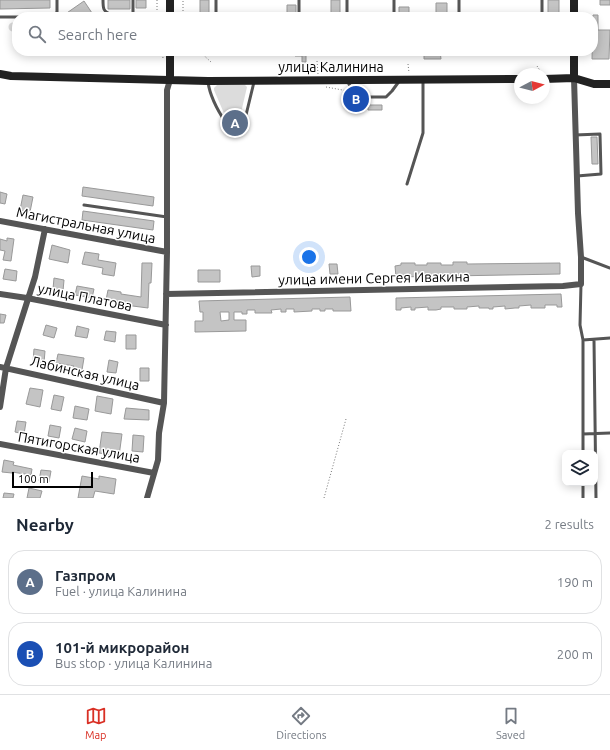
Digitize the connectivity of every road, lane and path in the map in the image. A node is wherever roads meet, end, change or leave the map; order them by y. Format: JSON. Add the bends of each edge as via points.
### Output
{"nodes":[{"id":1,"x":57,"y":0,"type":"edge"},
{"id":2,"x":103,"y":0,"type":"edge"},
{"id":3,"x":133,"y":0,"type":"edge"},
{"id":4,"x":157,"y":0,"type":"edge"},
{"id":5,"x":170,"y":0,"type":"edge"},
{"id":6,"x":183,"y":0,"type":"edge"},
{"id":7,"x":216,"y":0,"type":"edge"},
{"id":8,"x":299,"y":0,"type":"edge"},
{"id":9,"x":347,"y":0,"type":"edge"},
{"id":10,"x":394,"y":0,"type":"edge"},
{"id":11,"x":459,"y":0,"type":"edge"},
{"id":12,"x":542,"y":0,"type":"edge"},
{"id":13,"x":574,"y":0,"type":"edge"},
{"id":14,"x":57,"y":12,"type":"edge"},
{"id":15,"x":105,"y":12,"type":"edge"},
{"id":16,"x":133,"y":12,"type":"edge"},
{"id":17,"x":157,"y":12,"type":"edge"},
{"id":18,"x":170,"y":12,"type":"edge"},
{"id":19,"x":183,"y":12,"type":"edge"},
{"id":20,"x":216,"y":12,"type":"edge"},
{"id":21,"x":299,"y":12,"type":"edge"},
{"id":22,"x":347,"y":12,"type":"edge"},
{"id":23,"x":394,"y":12,"type":"edge"},
{"id":24,"x":459,"y":12,"type":"edge"},
{"id":25,"x":542,"y":12,"type":"edge"},
{"id":26,"x":574,"y":12,"type":"edge"},
{"id":27,"x":0,"y":17,"type":"edge"},
{"id":28,"x":12,"y":17,"type":"edge"},
{"id":29,"x":170,"y":56,"type":"edge"},
{"id":30,"x":204,"y":56,"type":"edge"},
{"id":31,"x":574,"y":56,"type":"edge"},
{"id":32,"x":210,"y":62,"type":"dead end"},
{"id":33,"x":0,"y":74,"type":"edge"},
{"id":34,"x":574,"y":78,"type":"junction"},
{"id":35,"x":346,"y":79,"type":"junction"},
{"id":36,"x":514,"y":79,"type":"edge"},
{"id":37,"x":550,"y":79,"type":"edge"},
{"id":38,"x":170,"y":80,"type":"junction"},
{"id":39,"x":400,"y":80,"type":"junction"},
{"id":40,"x":423,"y":80,"type":"junction"},
{"id":41,"x":208,"y":81,"type":"junction"},
{"id":42,"x":254,"y":81,"type":"junction"},
{"id":43,"x":610,"y":84,"type":"edge"},
{"id":44,"x":576,"y":135,"type":"junction"},
{"id":45,"x":576,"y":176,"type":"junction"},
{"id":46,"x":407,"y":184,"type":"dead end"},
{"id":47,"x":84,"y":205,"type":"dead end"},
{"id":48,"x":167,"y":217,"type":"junction"},
{"id":49,"x":0,"y":221,"type":"edge"},
{"id":50,"x":45,"y":229,"type":"junction"},
{"id":51,"x":167,"y":252,"type":"junction"},
{"id":52,"x":582,"y":257,"type":"junction"},
{"id":53,"x":610,"y":268,"type":"edge"},
{"id":54,"x":581,"y":284,"type":"junction"},
{"id":55,"x":0,"y":294,"type":"edge"},
{"id":56,"x":166,"y":294,"type":"junction"},
{"id":57,"x":28,"y":298,"type":"junction"},
{"id":58,"x":166,"y":325,"type":"junction"},
{"id":59,"x":610,"y":338,"type":"edge"},
{"id":60,"x":583,"y":340,"type":"junction"},
{"id":61,"x":594,"y":340,"type":"junction"},
{"id":62,"x":3,"y":367,"type":"edge"},
{"id":63,"x":164,"y":403,"type":"junction"},
{"id":64,"x":0,"y":407,"type":"edge"},
{"id":65,"x":346,"y":419,"type":"dead end"},
{"id":66,"x":610,"y":433,"type":"edge"},
{"id":67,"x":583,"y":434,"type":"junction"},
{"id":68,"x":595,"y":434,"type":"junction"},
{"id":69,"x":0,"y":444,"type":"edge"},
{"id":70,"x":583,"y":450,"type":"edge"},
{"id":71,"x":154,"y":472,"type":"junction"},
{"id":72,"x":583,"y":486,"type":"edge"},
{"id":73,"x":148,"y":498,"type":"edge"},
{"id":74,"x":324,"y":498,"type":"edge"},
{"id":75,"x":583,"y":498,"type":"edge"},
{"id":76,"x":596,"y":498,"type":"edge"}],
"edges":[{"from":1,"to":14,"type":"lane"},
{"from":2,"to":15,"type":"lane"},
{"from":3,"to":16,"type":"lane"},
{"from":4,"to":17,"type":"path"},
{"from":5,"to":18,"type":"main road"},
{"from":6,"to":19,"type":"path"},
{"from":7,"to":20,"type":"lane"},
{"from":8,"to":21,"type":"lane"},
{"from":9,"to":22,"type":"lane"},
{"from":10,"to":23,"type":"lane"},
{"from":11,"to":24,"type":"lane"},
{"from":12,"to":25,"type":"lane"},
{"from":13,"to":26,"type":"main road"},
{"from":27,"to":28,"type":"lane"},
{"from":29,"to":38,"type":"main road"},
{"from":30,"to":32,"type":"path"},
{"from":31,"to":34,"type":"main road"},
{"from":33,"to":38,"type":"main road","name":"улица Калинина"},
{"from":34,"to":37,"type":"main road"},
{"from":34,"to":43,"type":"main road","via":[[594,84]]},
{"from":34,"to":44,"type":"street"},
{"from":35,"to":39,"type":"main road","name":"улица Калинина"},
{"from":35,"to":39,"type":"lane","via":[[354,92],[363,97],[386,97]]},
{"from":35,"to":42,"type":"main road","name":"улица Калинина"},
{"from":36,"to":40,"type":"main road","name":"улица Калинина"},
{"from":38,"to":41,"type":"main road","name":"улица Калинина"},
{"from":38,"to":48,"type":"street","via":[[167,90]]},
{"from":39,"to":40,"type":"main road","name":"улица Калинина"},
{"from":40,"to":46,"type":"lane","via":[[423,133]]},
{"from":41,"to":42,"type":"main road","name":"улица Калинина"},
{"from":41,"to":42,"type":"lane","via":[[209,90],[226,123],[242,122]]},
{"from":44,"to":45,"type":"street"},
{"from":44,"to":45,"type":"lane","via":[[600,134],[601,174]]},
{"from":45,"to":52,"type":"street"},
{"from":47,"to":48,"type":"lane"},
{"from":48,"to":51,"type":"street"},
{"from":49,"to":50,"type":"street","name":"Магистральная улица"},
{"from":50,"to":51,"type":"street","name":"Магистральная улица"},
{"from":50,"to":57,"type":"street"},
{"from":51,"to":56,"type":"street"},
{"from":52,"to":53,"type":"lane"},
{"from":52,"to":54,"type":"street"},
{"from":54,"to":56,"type":"street","name":"улица имени Сергея Ивакина"},
{"from":54,"to":60,"type":"lane","via":[[580,325]]},
{"from":55,"to":57,"type":"street","name":"улица Платова"},
{"from":56,"to":58,"type":"street"},
{"from":57,"to":58,"type":"street","name":"улица Платова"},
{"from":57,"to":62,"type":"street"},
{"from":58,"to":63,"type":"street"},
{"from":59,"to":61,"type":"lane"},
{"from":60,"to":61,"type":"lane"},
{"from":60,"to":67,"type":"lane"},
{"from":61,"to":68,"type":"lane"},
{"from":62,"to":63,"type":"street","name":"Лабинская улица"},
{"from":62,"to":64,"type":"street"},
{"from":63,"to":71,"type":"street","via":[[158,460]]},
{"from":65,"to":74,"type":"path"},
{"from":66,"to":68,"type":"lane"},
{"from":67,"to":68,"type":"lane"},
{"from":67,"to":70,"type":"lane"},
{"from":68,"to":76,"type":"lane"},
{"from":69,"to":71,"type":"street","name":"Пятигорская улица"},
{"from":71,"to":73,"type":"street"},
{"from":72,"to":75,"type":"lane"}]}
